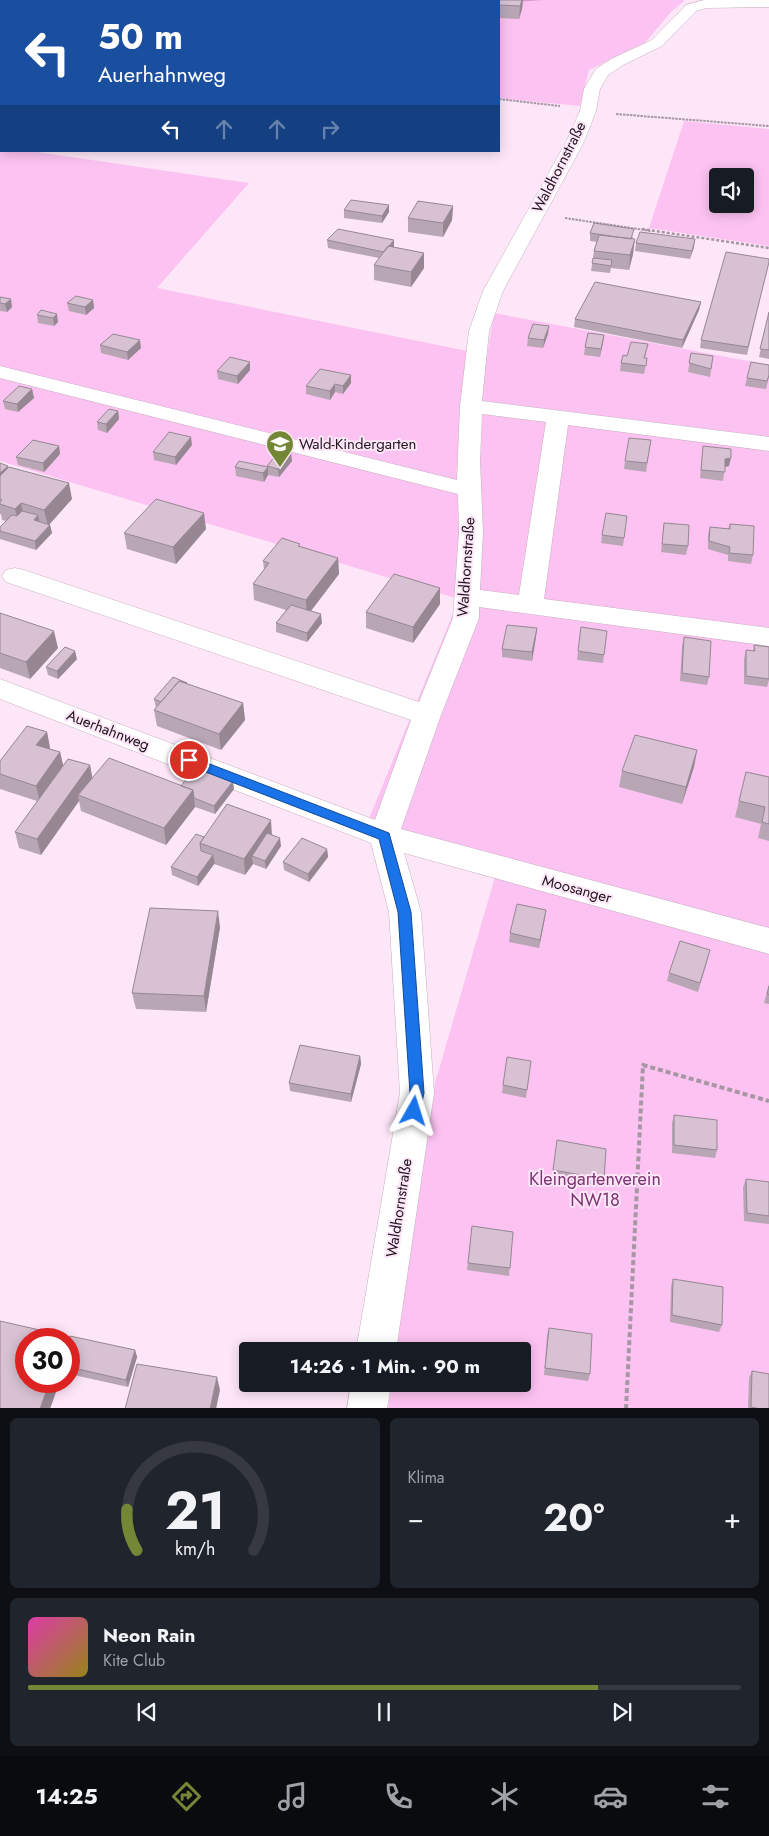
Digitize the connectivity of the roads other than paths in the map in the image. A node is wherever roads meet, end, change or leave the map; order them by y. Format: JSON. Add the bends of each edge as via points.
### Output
{"nodes":[{"id":1,"x":769,"y":3,"type":"edge"},
{"id":2,"x":0,"y":372,"type":"edge"},
{"id":3,"x":471,"y":406,"type":"junction"},
{"id":4,"x":558,"y":418,"type":"junction"},
{"id":5,"x":769,"y":444,"type":"edge"},
{"id":6,"x":469,"y":490,"type":"junction"},
{"id":7,"x":15,"y":576,"type":"dead end"},
{"id":8,"x":468,"y":597,"type":"junction"},
{"id":9,"x":530,"y":605,"type":"junction"},
{"id":10,"x":769,"y":637,"type":"edge"},
{"id":11,"x":0,"y":689,"type":"edge"},
{"id":12,"x":427,"y":715,"type":"junction"},
{"id":13,"x":384,"y":836,"type":"junction"},
{"id":14,"x":769,"y":941,"type":"edge"},
{"id":15,"x":377,"y":1342,"type":"edge"},
{"id":16,"x":370,"y":1392,"type":"edge"},
{"id":17,"x":367,"y":1408,"type":"edge"}],
"edges":[{"from":1,"to":3,"type":"street","name":"Waldhornstraße","via":[[706,4],[691,8],[657,43],[602,72],[592,89],[588,111],[575,142],[493,292],[479,331]]},
{"from":2,"to":6,"type":"street"},
{"from":3,"to":4,"type":"street"},
{"from":3,"to":6,"type":"street","name":"Waldhornstraße"},
{"from":4,"to":5,"type":"street"},
{"from":4,"to":9,"type":"street"},
{"from":6,"to":8,"type":"street","name":"Waldhornstraße"},
{"from":7,"to":12,"type":"street"},
{"from":8,"to":9,"type":"street"},
{"from":8,"to":12,"type":"street","name":"Waldhornstraße","via":[[466,618]]},
{"from":9,"to":10,"type":"street"},
{"from":11,"to":13,"type":"street","name":"Auerhahnweg"},
{"from":12,"to":13,"type":"street","name":"Waldhornstraße"},
{"from":13,"to":14,"type":"street","name":"Moosanger"},
{"from":13,"to":15,"type":"street","name":"Waldhornstraße","via":[[405,912],[417,1093]]},
{"from":16,"to":17,"type":"street"}]}
